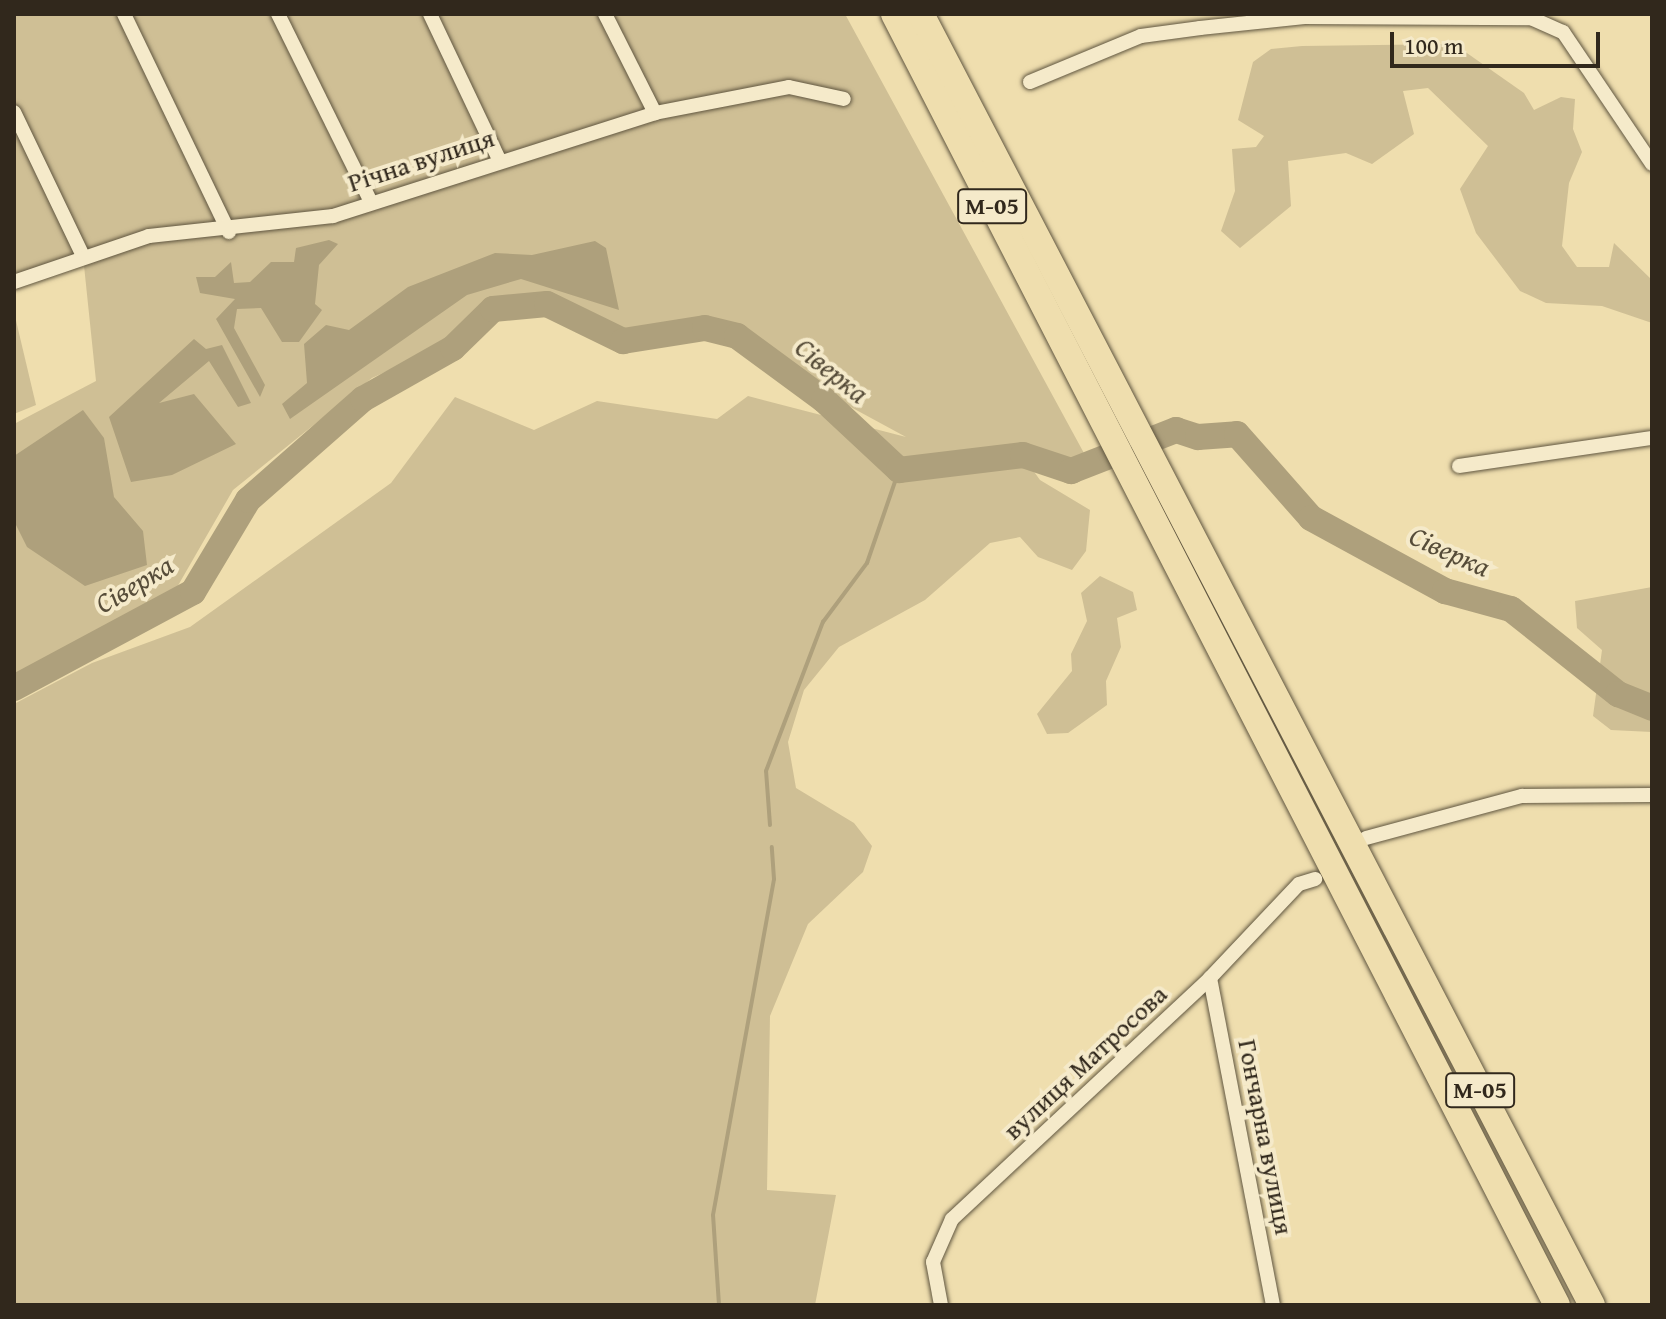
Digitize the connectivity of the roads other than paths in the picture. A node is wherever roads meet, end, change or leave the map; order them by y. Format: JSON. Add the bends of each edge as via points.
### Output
{"nodes":[{"id":1,"x":124,"y":14,"type":"edge"},
{"id":2,"x":278,"y":14,"type":"edge"},
{"id":3,"x":430,"y":14,"type":"edge"},
{"id":4,"x":605,"y":14,"type":"edge"},
{"id":5,"x":894,"y":14,"type":"edge"},
{"id":6,"x":921,"y":14,"type":"edge"},
{"id":7,"x":1302,"y":16,"type":"edge"},
{"id":8,"x":1030,"y":82,"type":"dead end"},
{"id":9,"x":844,"y":99,"type":"dead end"},
{"id":10,"x":14,"y":112,"type":"edge"},
{"id":11,"x":655,"y":113,"type":"junction"},
{"id":12,"x":499,"y":159,"type":"junction"},
{"id":13,"x":1652,"y":164,"type":"edge"},
{"id":14,"x":370,"y":200,"type":"junction"},
{"id":15,"x":229,"y":232,"type":"junction"},
{"id":16,"x":83,"y":256,"type":"junction"},
{"id":17,"x":14,"y":282,"type":"edge"},
{"id":18,"x":1101,"y":393,"type":"junction"},
{"id":19,"x":1652,"y":438,"type":"edge"},
{"id":20,"x":1459,"y":466,"type":"dead end"},
{"id":21,"x":1156,"y":499,"type":"junction"},
{"id":22,"x":1652,"y":795,"type":"edge"},
{"id":23,"x":1354,"y":833,"type":"junction"},
{"id":24,"x":1315,"y":879,"type":"dead end"},
{"id":25,"x":1356,"y":882,"type":"junction"},
{"id":26,"x":1210,"y":978,"type":"junction"},
{"id":27,"x":941,"y":1305,"type":"edge"},
{"id":28,"x":1273,"y":1305,"type":"edge"},
{"id":29,"x":1557,"y":1305,"type":"edge"},
{"id":30,"x":1592,"y":1305,"type":"edge"}],
"edges":[{"from":1,"to":15,"type":"street"},
{"from":2,"to":14,"type":"street"},
{"from":3,"to":12,"type":"street"},
{"from":4,"to":11,"type":"street"},
{"from":5,"to":18,"type":"highway","number":"М-05"},
{"from":6,"to":18,"type":"highway","number":"М-05"},
{"from":7,"to":8,"type":"street","via":[[1141,36]]},
{"from":7,"to":13,"type":"street","via":[[1549,22]]},
{"from":9,"to":11,"type":"street","name":"Річна вулиця","via":[[789,87]]},
{"from":10,"to":16,"type":"street"},
{"from":11,"to":12,"type":"street","name":"Річна вулиця"},
{"from":12,"to":14,"type":"street","name":"Річна вулиця"},
{"from":14,"to":15,"type":"street","name":"Річна вулиця","via":[[333,216]]},
{"from":15,"to":16,"type":"street","name":"Річна вулиця","via":[[149,236]]},
{"from":16,"to":17,"type":"street","name":"Річна вулиця"},
{"from":18,"to":21,"type":"highway","number":"М-05"},
{"from":19,"to":20,"type":"street"},
{"from":21,"to":23,"type":"highway","number":"М-05"},
{"from":21,"to":25,"type":"highway","number":"М-05","via":[[1319,840]]},
{"from":22,"to":23,"type":"street","via":[[1522,796]]},
{"from":23,"to":25,"type":"highway","number":"М-05"},
{"from":24,"to":26,"type":"street","name":"вулиця Матросова","via":[[1299,884]]},
{"from":25,"to":29,"type":"highway","number":"М-05"},
{"from":25,"to":30,"type":"highway","number":"М-05"},
{"from":26,"to":27,"type":"street","name":"вулиця Матросова","via":[[952,1219],[933,1262]]},
{"from":26,"to":28,"type":"street","name":"Гончарна вулиця"}]}
